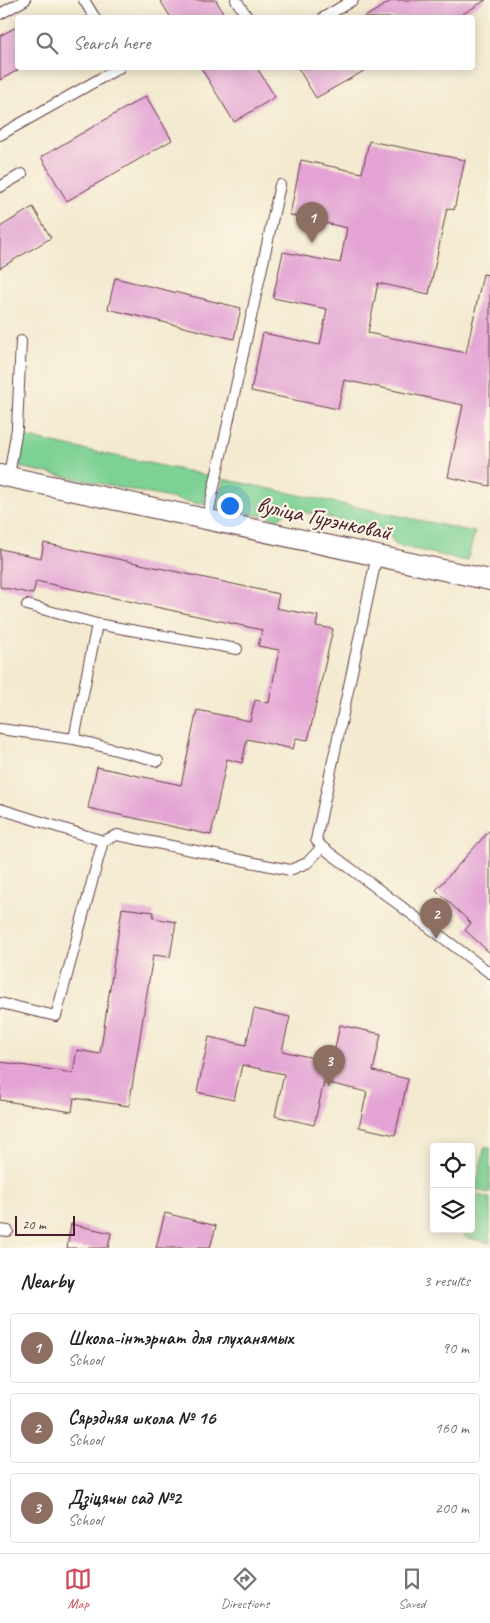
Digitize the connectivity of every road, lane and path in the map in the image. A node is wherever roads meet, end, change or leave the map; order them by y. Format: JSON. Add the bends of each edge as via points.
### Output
{"nodes":[{"id":1,"x":25,"y":0,"type":"edge"},
{"id":2,"x":84,"y":0,"type":"edge"},
{"id":3,"x":236,"y":0,"type":"edge"},
{"id":4,"x":352,"y":0,"type":"edge"},
{"id":5,"x":0,"y":14,"type":"edge"},
{"id":6,"x":93,"y":15,"type":"edge"},
{"id":7,"x":246,"y":15,"type":"edge"},
{"id":8,"x":328,"y":15,"type":"edge"},
{"id":9,"x":115,"y":70,"type":"edge"},
{"id":10,"x":0,"y":135,"type":"edge"},
{"id":11,"x":22,"y":174,"type":"dead end"},
{"id":12,"x":280,"y":186,"type":"dead end"},
{"id":13,"x":0,"y":187,"type":"edge"},
{"id":14,"x":21,"y":341,"type":"dead end"},
{"id":15,"x":4,"y":476,"type":"edge"},
{"id":16,"x":207,"y":519,"type":"junction"},
{"id":17,"x":377,"y":555,"type":"junction"},
{"id":18,"x":490,"y":580,"type":"edge"},
{"id":19,"x":27,"y":605,"type":"dead end"},
{"id":20,"x":97,"y":624,"type":"junction"},
{"id":21,"x":237,"y":649,"type":"dead end"},
{"id":22,"x":0,"y":729,"type":"edge"},
{"id":23,"x":74,"y":739,"type":"junction"},
{"id":24,"x":158,"y":761,"type":"dead end"},
{"id":25,"x":0,"y":809,"type":"edge"},
{"id":26,"x":103,"y":841,"type":"junction"},
{"id":27,"x":322,"y":847,"type":"junction"},
{"id":28,"x":490,"y":973,"type":"edge"},
{"id":29,"x":0,"y":1003,"type":"edge"}],
"edges":[{"from":1,"to":5,"type":"lane"},
{"from":2,"to":6,"type":"lane"},
{"from":3,"to":7,"type":"lane"},
{"from":4,"to":8,"type":"lane"},
{"from":9,"to":10,"type":"lane"},
{"from":11,"to":13,"type":"lane"},
{"from":12,"to":16,"type":"lane"},
{"from":14,"to":15,"type":"lane","via":[[17,428]]},
{"from":15,"to":16,"type":"street","name":"вуліца Гурэнковай"},
{"from":16,"to":17,"type":"street","name":"вуліца Гурэнковай"},
{"from":17,"to":18,"type":"street","name":"вуліца Гурэнковай"},
{"from":17,"to":27,"type":"lane","via":[[316,840]]},
{"from":19,"to":20,"type":"lane"},
{"from":20,"to":21,"type":"lane"},
{"from":20,"to":23,"type":"lane"},
{"from":22,"to":23,"type":"lane"},
{"from":23,"to":24,"type":"lane"},
{"from":25,"to":26,"type":"lane"},
{"from":26,"to":27,"type":"lane","via":[[117,835],[290,870],[307,863]]},
{"from":26,"to":29,"type":"lane","via":[[56,1016]]},
{"from":27,"to":28,"type":"lane"}]}
